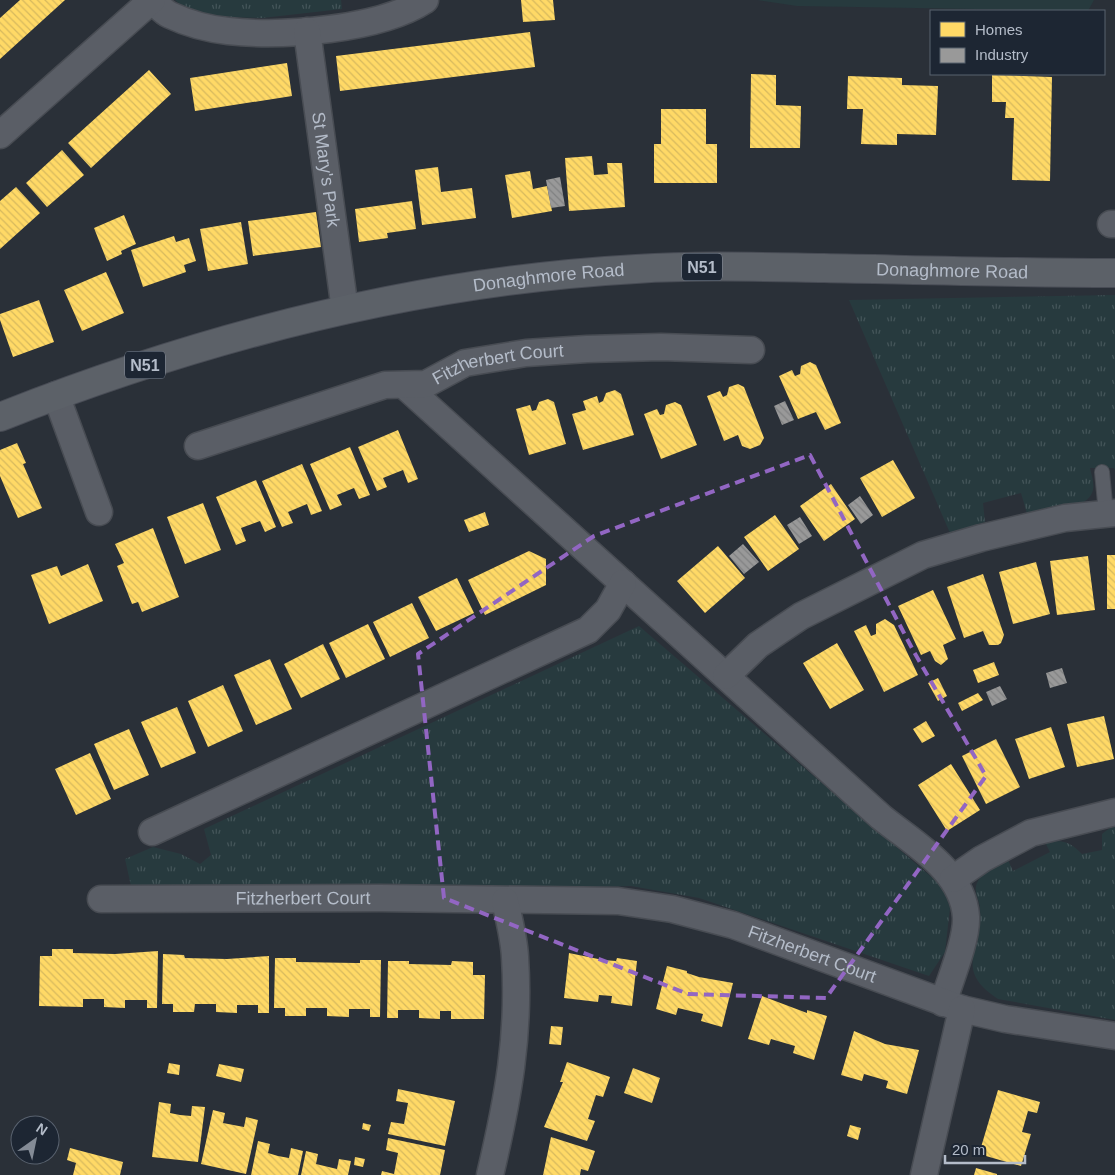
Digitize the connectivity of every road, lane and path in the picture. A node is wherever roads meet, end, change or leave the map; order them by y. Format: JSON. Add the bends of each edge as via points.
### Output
{"nodes":[{"id":1,"x":152,"y":0,"type":"edge"},
{"id":2,"x":425,"y":0,"type":"edge"},
{"id":3,"x":307,"y":31,"type":"junction"},
{"id":4,"x":0,"y":135,"type":"edge"},
{"id":5,"x":1115,"y":273,"type":"edge"},
{"id":6,"x":345,"y":310,"type":"junction"},
{"id":7,"x":751,"y":350,"type":"dead end"},
{"id":8,"x":404,"y":385,"type":"junction"},
{"id":9,"x":56,"y":395,"type":"junction"},
{"id":10,"x":0,"y":417,"type":"edge"},
{"id":11,"x":198,"y":446,"type":"dead end"},
{"id":12,"x":1102,"y":472,"type":"dead end"},
{"id":13,"x":100,"y":512,"type":"dead end"},
{"id":14,"x":1111,"y":513,"type":"edge"},
{"id":15,"x":623,"y":583,"type":"junction"},
{"id":16,"x":726,"y":676,"type":"junction"},
{"id":17,"x":1115,"y":812,"type":"edge"},
{"id":18,"x":152,"y":832,"type":"dead end"},
{"id":19,"x":954,"y":879,"type":"junction"},
{"id":20,"x":101,"y":900,"type":"dead end"},
{"id":21,"x":505,"y":900,"type":"junction"},
{"id":22,"x":953,"y":1006,"type":"junction"},
{"id":23,"x":1115,"y":1036,"type":"edge"},
{"id":24,"x":490,"y":1175,"type":"edge"},
{"id":25,"x":924,"y":1175,"type":"edge"}],
"edges":[{"from":1,"to":3,"type":"street","via":[[168,14],[194,24],[228,31]]},
{"from":1,"to":4,"type":"street"},
{"from":2,"to":3,"type":"street","via":[[400,14]]},
{"from":3,"to":6,"type":"street","name":"St Mary's Park"},
{"from":5,"to":6,"type":"main road","name":"Donaghmore Road","number":"N51","via":[[714,266],[637,268],[484,284]]},
{"from":6,"to":9,"type":"main road","name":"Donaghmore Road","number":"N51","via":[[180,354]]},
{"from":7,"to":8,"type":"street","name":"Fitzherbert Court","via":[[661,347],[526,353],[465,363],[426,384]]},
{"from":8,"to":11,"type":"street","name":"Fitzherbert Court","via":[[385,385]]},
{"from":8,"to":15,"type":"street"},
{"from":9,"to":10,"type":"main road","name":"Donaghmore Road","number":"N51"},
{"from":9,"to":13,"type":"street"},
{"from":12,"to":14,"type":"lane"},
{"from":14,"to":16,"type":"street","via":[[1065,518],[923,556],[801,616],[758,645]]},
{"from":15,"to":16,"type":"street"},
{"from":15,"to":18,"type":"street","via":[[608,610],[588,630]]},
{"from":16,"to":19,"type":"street"},
{"from":17,"to":19,"type":"street","via":[[1031,833],[982,859]]},
{"from":19,"to":22,"type":"street","via":[[966,918]]},
{"from":20,"to":21,"type":"street","name":"Fitzherbert Court"},
{"from":21,"to":22,"type":"street","name":"Fitzherbert Court","via":[[618,901],[672,909],[733,925]]},
{"from":21,"to":24,"type":"street","via":[[515,955],[515,1049],[506,1108]]},
{"from":22,"to":23,"type":"street","name":"Fitzherbert Court"},
{"from":22,"to":25,"type":"street"}]}
